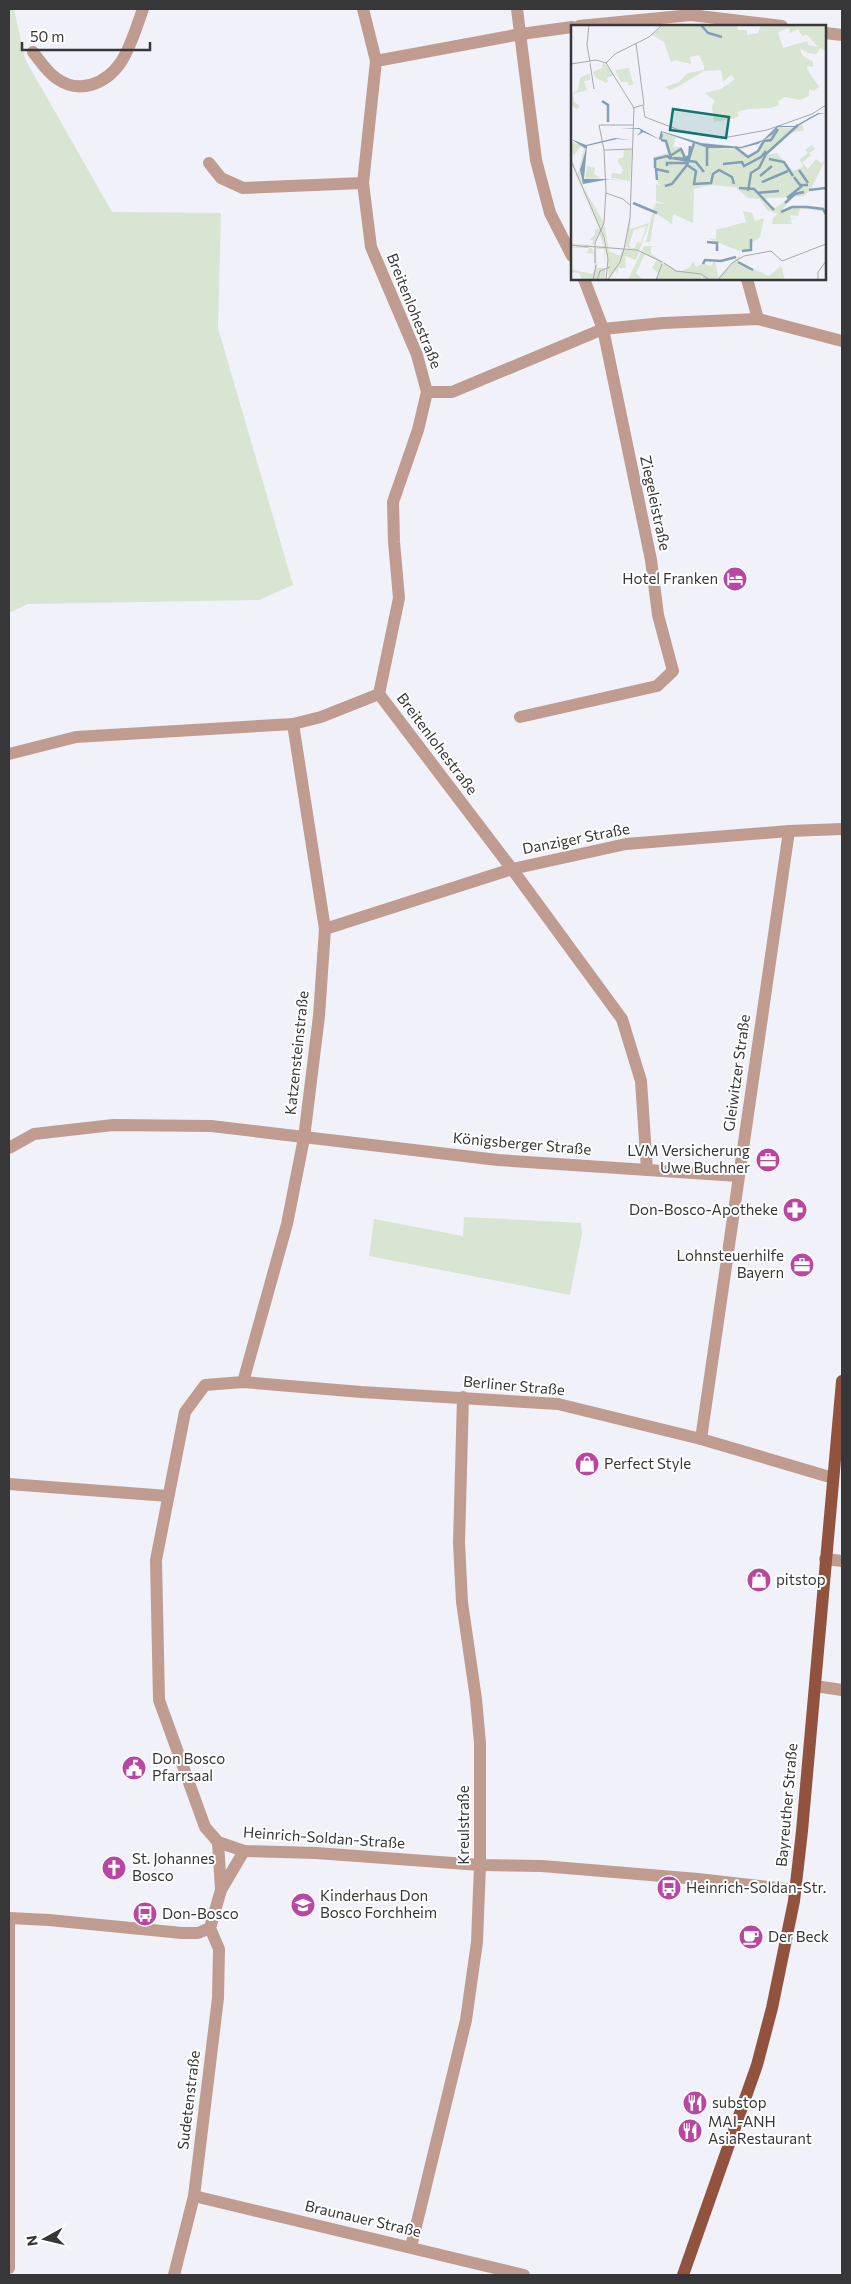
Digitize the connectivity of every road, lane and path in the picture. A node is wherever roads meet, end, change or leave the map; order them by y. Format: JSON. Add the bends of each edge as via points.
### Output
{"nodes":[{"id":1,"x":143,"y":9,"type":"edge"},
{"id":2,"x":363,"y":9,"type":"edge"},
{"id":3,"x":517,"y":9,"type":"edge"},
{"id":4,"x":692,"y":17,"type":"edge"},
{"id":5,"x":592,"y":25,"type":"edge"},
{"id":6,"x":772,"y":25,"type":"edge"},
{"id":7,"x":571,"y":27,"type":"edge"},
{"id":8,"x":826,"y":33,"type":"edge"},
{"id":9,"x":521,"y":34,"type":"junction"},
{"id":10,"x":842,"y":35,"type":"edge"},
{"id":11,"x":33,"y":52,"type":"dead end"},
{"id":12,"x":376,"y":60,"type":"junction"},
{"id":13,"x":209,"y":163,"type":"dead end"},
{"id":14,"x":363,"y":183,"type":"junction"},
{"id":15,"x":571,"y":254,"type":"edge"},
{"id":16,"x":584,"y":280,"type":"edge"},
{"id":17,"x":747,"y":280,"type":"edge"},
{"id":18,"x":758,"y":320,"type":"junction"},
{"id":19,"x":603,"y":329,"type":"junction"},
{"id":20,"x":842,"y":341,"type":"edge"},
{"id":21,"x":427,"y":392,"type":"junction"},
{"id":22,"x":379,"y":694,"type":"junction"},
{"id":23,"x":520,"y":717,"type":"dead end"},
{"id":24,"x":292,"y":724,"type":"junction"},
{"id":25,"x":9,"y":754,"type":"edge"},
{"id":26,"x":842,"y":829,"type":"edge"},
{"id":27,"x":789,"y":831,"type":"junction"},
{"id":28,"x":512,"y":868,"type":"junction"},
{"id":29,"x":325,"y":929,"type":"junction"},
{"id":30,"x":304,"y":1138,"type":"junction"},
{"id":31,"x":9,"y":1148,"type":"edge"},
{"id":32,"x":646,"y":1170,"type":"junction"},
{"id":33,"x":738,"y":1176,"type":"junction"},
{"id":34,"x":842,"y":1381,"type":"edge"},
{"id":35,"x":243,"y":1382,"type":"junction"},
{"id":36,"x":463,"y":1397,"type":"junction"},
{"id":37,"x":701,"y":1439,"type":"junction"},
{"id":38,"x":833,"y":1478,"type":"junction"},
{"id":39,"x":9,"y":1484,"type":"edge"},
{"id":40,"x":168,"y":1496,"type":"junction"},
{"id":41,"x":825,"y":1559,"type":"junction"},
{"id":42,"x":842,"y":1561,"type":"edge"},
{"id":43,"x":815,"y":1686,"type":"junction"},
{"id":44,"x":842,"y":1690,"type":"edge"},
{"id":45,"x":218,"y":1842,"type":"junction"},
{"id":46,"x":244,"y":1851,"type":"junction"},
{"id":47,"x":480,"y":1865,"type":"junction"},
{"id":48,"x":220,"y":1890,"type":"junction"},
{"id":49,"x":796,"y":1890,"type":"junction"},
{"id":50,"x":9,"y":1918,"type":"edge"},
{"id":51,"x":210,"y":1928,"type":"junction"},
{"id":52,"x":194,"y":2196,"type":"junction"},
{"id":53,"x":411,"y":2246,"type":"junction"},
{"id":54,"x":9,"y":2268,"type":"edge"},
{"id":55,"x":174,"y":2275,"type":"edge"},
{"id":56,"x":524,"y":2275,"type":"edge"},
{"id":57,"x":683,"y":2275,"type":"edge"}],
"edges":[{"from":1,"to":11,"type":"street","via":[[122,61],[107,78],[90,86],[70,87],[54,78]]},
{"from":2,"to":12,"type":"street","name":"Breitenlohestraße"},
{"from":3,"to":9,"type":"street"},
{"from":4,"to":5,"type":"street"},
{"from":4,"to":6,"type":"street"},
{"from":7,"to":9,"type":"street"},
{"from":8,"to":10,"type":"street"},
{"from":9,"to":12,"type":"street"},
{"from":9,"to":15,"type":"street","via":[[536,160],[550,213]]},
{"from":12,"to":14,"type":"street","name":"Breitenlohestraße"},
{"from":13,"to":14,"type":"street","via":[[220,178],[243,188]]},
{"from":14,"to":21,"type":"street","name":"Breitenlohestraße","via":[[371,247],[418,355]]},
{"from":16,"to":19,"type":"street"},
{"from":17,"to":18,"type":"street"},
{"from":18,"to":19,"type":"street","via":[[663,323]]},
{"from":18,"to":20,"type":"street"},
{"from":19,"to":21,"type":"street","via":[[452,392]]},
{"from":19,"to":23,"type":"street","name":"Ziegeleistraße","via":[[651,560],[658,615],[673,671],[657,686]]},
{"from":21,"to":22,"type":"street","name":"Breitenlohestraße","via":[[418,430],[393,502],[399,598]]},
{"from":22,"to":24,"type":"street","via":[[321,717]]},
{"from":22,"to":28,"type":"street","name":"Breitenlohestraße"},
{"from":24,"to":25,"type":"street","via":[[76,737]]},
{"from":24,"to":29,"type":"street","name":"Katzensteinstraße"},
{"from":26,"to":27,"type":"street","name":"Danziger Straße"},
{"from":27,"to":28,"type":"street","name":"Danziger Straße","via":[[626,844]]},
{"from":27,"to":33,"type":"street","name":"Gleiwitzer Straße"},
{"from":28,"to":29,"type":"street","name":"Danziger Straße"},
{"from":28,"to":32,"type":"street","name":"Breitenlohestraße","via":[[622,1019],[642,1081]]},
{"from":29,"to":30,"type":"street","name":"Katzensteinstraße","via":[[319,1016]]},
{"from":30,"to":31,"type":"street","name":"Königsberger Straße","via":[[212,1126],[113,1126],[34,1134]]},
{"from":30,"to":32,"type":"street","name":"Königsberger Straße","via":[[498,1160]]},
{"from":30,"to":35,"type":"street","name":"Katzensteinstraße","via":[[287,1224]]},
{"from":32,"to":33,"type":"street","name":"Königsberger Straße"},
{"from":33,"to":37,"type":"street","name":"Gleiwitzer Straße","via":[[730,1253]]},
{"from":34,"to":38,"type":"main road","name":"Bayreuther Straße"},
{"from":35,"to":36,"type":"street","name":"Berliner Straße"},
{"from":35,"to":40,"type":"street","via":[[205,1385],[185,1412]]},
{"from":36,"to":37,"type":"street","name":"Berliner Straße","via":[[558,1404]]},
{"from":36,"to":47,"type":"street","name":"Kreulstraße","via":[[459,1542],[462,1602],[480,1743]]},
{"from":37,"to":38,"type":"street","name":"Berliner Straße"},
{"from":38,"to":41,"type":"main road","name":"Bayreuther Straße"},
{"from":39,"to":40,"type":"street"},
{"from":40,"to":45,"type":"street","via":[[156,1560],[159,1700],[205,1827]]},
{"from":41,"to":42,"type":"street"},
{"from":41,"to":43,"type":"main road","name":"Bayreuther Straße"},
{"from":43,"to":44,"type":"street"},
{"from":43,"to":49,"type":"main road","name":"Bayreuther Straße"},
{"from":45,"to":46,"type":"street","name":"Heinrich-Soldan-Straße"},
{"from":45,"to":48,"type":"street"},
{"from":46,"to":47,"type":"street","name":"Heinrich-Soldan-Straße"},
{"from":46,"to":48,"type":"street"},
{"from":47,"to":49,"type":"street","name":"Heinrich-Soldan-Straße","via":[[562,1868]]},
{"from":47,"to":53,"type":"street","name":"Kreulstraße","via":[[477,1942],[466,2020]]},
{"from":48,"to":51,"type":"street"},
{"from":49,"to":57,"type":"main road","name":"Bayreuther Straße","via":[[757,2065]]},
{"from":50,"to":51,"type":"street","via":[[198,1933]]},
{"from":50,"to":54,"type":"street"},
{"from":51,"to":52,"type":"street","name":"Sudetenstraße","via":[[219,1949],[218,1998]]},
{"from":52,"to":53,"type":"street","name":"Braunauer Straße"},
{"from":52,"to":55,"type":"street","name":"Sudetenstraße"},
{"from":53,"to":56,"type":"street","name":"Braunauer Straße"}]}
